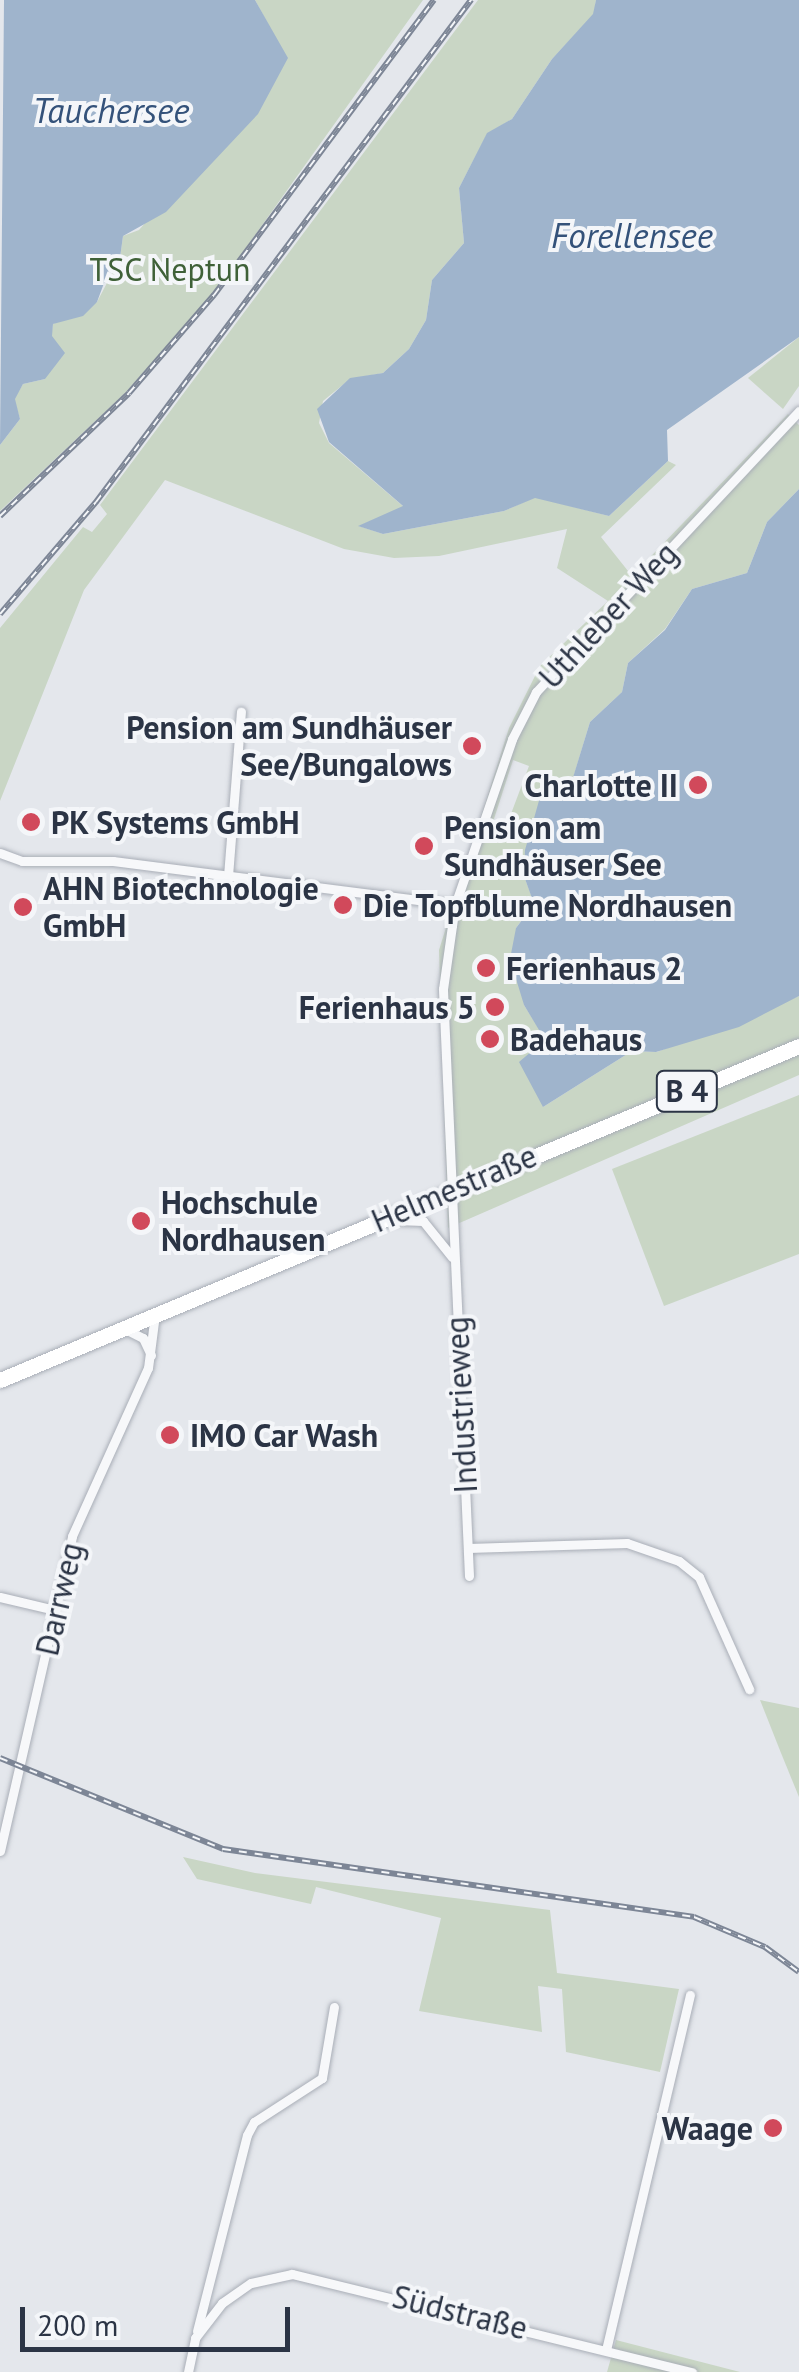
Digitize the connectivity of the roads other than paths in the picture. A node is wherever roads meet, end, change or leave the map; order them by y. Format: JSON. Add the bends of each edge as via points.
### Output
{"nodes":[{"id":1,"x":797,"y":413,"type":"edge"},
{"id":2,"x":241,"y":712,"type":"dead end"},
{"id":3,"x":0,"y":853,"type":"edge"},
{"id":4,"x":228,"y":876,"type":"junction"},
{"id":5,"x":455,"y":904,"type":"junction"},
{"id":6,"x":799,"y":1046,"type":"edge"},
{"id":7,"x":451,"y":1188,"type":"junction"},
{"id":8,"x":378,"y":1220,"type":"junction"},
{"id":9,"x":454,"y":1261,"type":"junction"},
{"id":10,"x":155,"y":1314,"type":"junction"},
{"id":11,"x":122,"y":1329,"type":"junction"},
{"id":12,"x":151,"y":1357,"type":"junction"},
{"id":13,"x":0,"y":1380,"type":"edge"},
{"id":14,"x":468,"y":1548,"type":"junction"},
{"id":15,"x":469,"y":1576,"type":"dead end"},
{"id":16,"x":0,"y":1597,"type":"edge"},
{"id":17,"x":55,"y":1610,"type":"junction"},
{"id":18,"x":749,"y":1689,"type":"dead end"},
{"id":19,"x":0,"y":1852,"type":"edge"},
{"id":20,"x":690,"y":1996,"type":"dead end"},
{"id":21,"x":334,"y":2007,"type":"dead end"},
{"id":22,"x":208,"y":2288,"type":"junction"},
{"id":23,"x":222,"y":2303,"type":"junction"},
{"id":24,"x":195,"y":2338,"type":"junction"},
{"id":25,"x":606,"y":2350,"type":"junction"},
{"id":26,"x":188,"y":2372,"type":"edge"},
{"id":27,"x":692,"y":2372,"type":"edge"}],
"edges":[{"from":1,"to":5,"type":"street","name":"Uthleber Weg","via":[[536,692],[512,739]]},
{"from":2,"to":4,"type":"street"},
{"from":3,"to":4,"type":"street","via":[[22,861],[113,861]]},
{"from":4,"to":5,"type":"street"},
{"from":5,"to":7,"type":"street","name":"Uthleber Weg","via":[[443,958]]},
{"from":6,"to":7,"type":"main road","name":"Helmestraße","number":"B 4"},
{"from":7,"to":8,"type":"main road","name":"Helmestraße","number":"B 4"},
{"from":7,"to":9,"type":"street","name":"Industrieweg"},
{"from":8,"to":9,"type":"street","via":[[423,1220]]},
{"from":8,"to":10,"type":"main road","name":"Helmestraße","number":"B 4"},
{"from":9,"to":14,"type":"street","name":"Industrieweg"},
{"from":10,"to":11,"type":"main road","name":"Helmestraße","number":"B 4"},
{"from":10,"to":12,"type":"street","name":"Darrweg"},
{"from":11,"to":12,"type":"street","via":[[143,1338]]},
{"from":11,"to":13,"type":"main road","name":"Helmestraße","number":"B 4"},
{"from":12,"to":17,"type":"street","name":"Darrweg","via":[[72,1536]]},
{"from":14,"to":15,"type":"street","name":"Industrieweg"},
{"from":14,"to":18,"type":"street","via":[[627,1543],[679,1560],[699,1577]]},
{"from":16,"to":17,"type":"street"},
{"from":17,"to":19,"type":"street","name":"Darrweg"},
{"from":20,"to":25,"type":"street"},
{"from":21,"to":22,"type":"street","via":[[322,2078],[254,2122],[247,2136]]},
{"from":22,"to":23,"type":"street"},
{"from":22,"to":24,"type":"street"},
{"from":23,"to":24,"type":"street","name":"Südstraße"},
{"from":23,"to":25,"type":"street","name":"Südstraße","via":[[272,2276],[314,2275]]},
{"from":24,"to":26,"type":"street","name":"Südstraße"},
{"from":25,"to":27,"type":"street","name":"Südstraße"}]}
